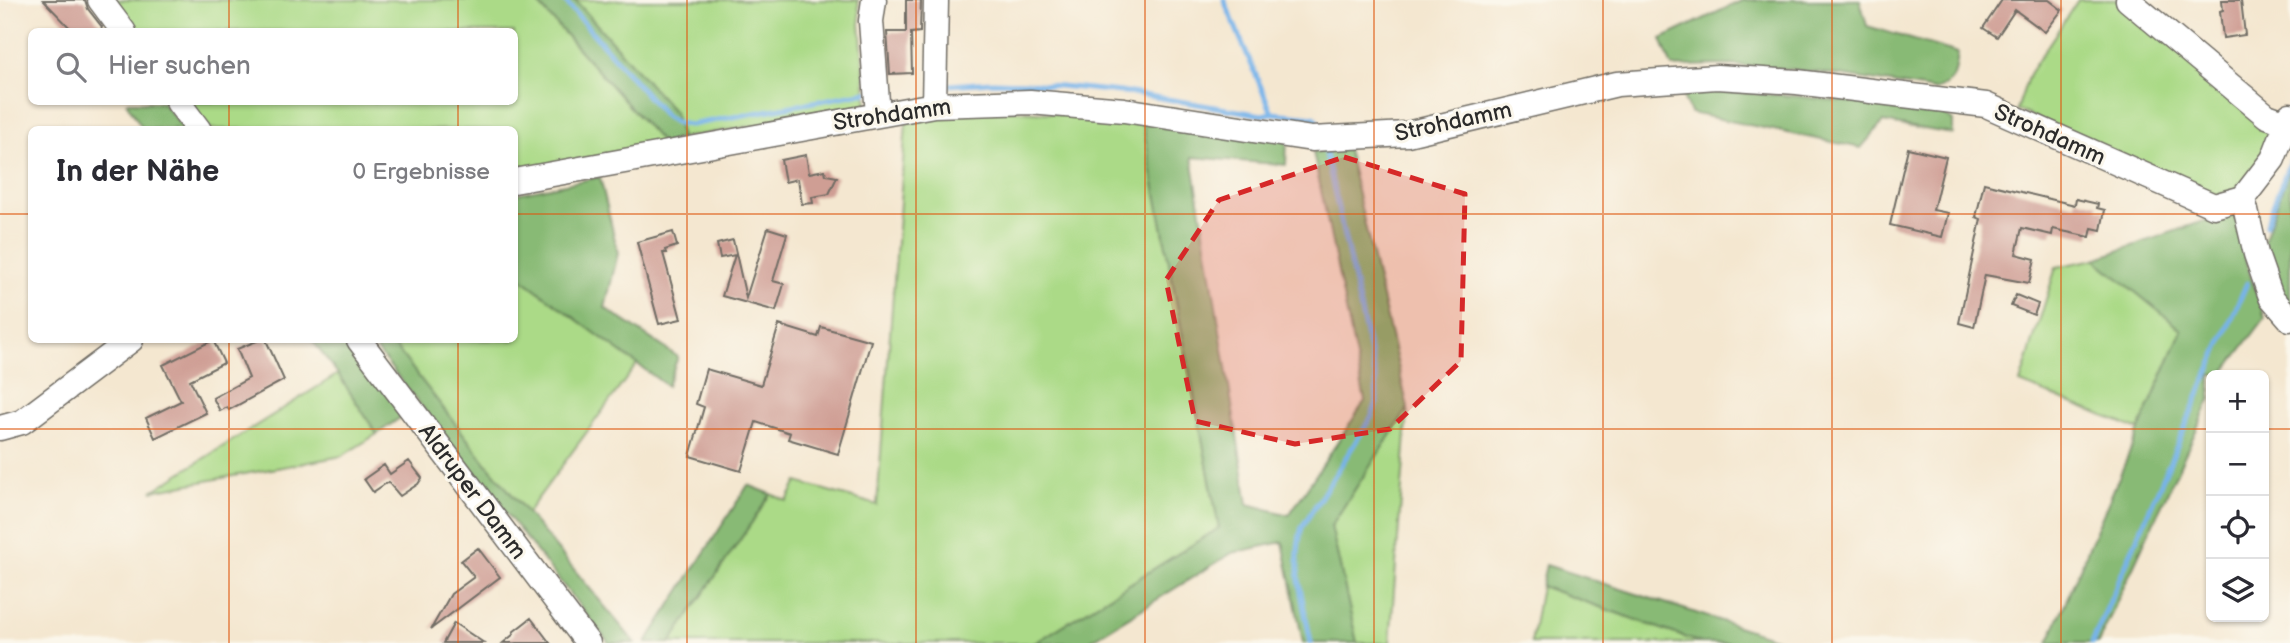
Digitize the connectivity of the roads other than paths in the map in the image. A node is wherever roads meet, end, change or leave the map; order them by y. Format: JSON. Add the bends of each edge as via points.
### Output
{"nodes":[{"id":1,"x":100,"y":0,"type":"edge"},
{"id":2,"x":874,"y":0,"type":"edge"},
{"id":3,"x":936,"y":0,"type":"edge"},
{"id":4,"x":2129,"y":0,"type":"edge"},
{"id":5,"x":121,"y":28,"type":"edge"},
{"id":6,"x":180,"y":105,"type":"edge"},
{"id":7,"x":934,"y":105,"type":"junction"},
{"id":8,"x":877,"y":115,"type":"junction"},
{"id":9,"x":2288,"y":119,"type":"edge"},
{"id":10,"x":196,"y":126,"type":"edge"},
{"id":11,"x":518,"y":180,"type":"edge"},
{"id":12,"x":2243,"y":198,"type":"junction"},
{"id":13,"x":2290,"y":319,"type":"edge"},
{"id":14,"x":127,"y":343,"type":"edge"},
{"id":15,"x":361,"y":343,"type":"edge"},
{"id":16,"x":0,"y":428,"type":"edge"},
{"id":17,"x":588,"y":643,"type":"edge"}],
"edges":[{"from":1,"to":5,"type":"street"},
{"from":2,"to":8,"type":"street","via":[[871,21]]},
{"from":3,"to":7,"type":"street"},
{"from":4,"to":9,"type":"street","via":[[2267,116]]},
{"from":6,"to":10,"type":"street"},
{"from":7,"to":8,"type":"street","name":"Strohdamm"},
{"from":7,"to":12,"type":"street","name":"Strohdamm","via":[[1030,102],[1124,110],[1323,139],[1407,134],[1617,84],[1744,78],[1986,105],[2214,206]]},
{"from":8,"to":11,"type":"street","name":"Strohdamm"},
{"from":9,"to":12,"type":"street","via":[[2273,159]]},
{"from":12,"to":13,"type":"street","via":[[2271,297]]},
{"from":14,"to":16,"type":"street","via":[[22,422]]},
{"from":15,"to":17,"type":"street","name":"Aldruper Damm"}]}
